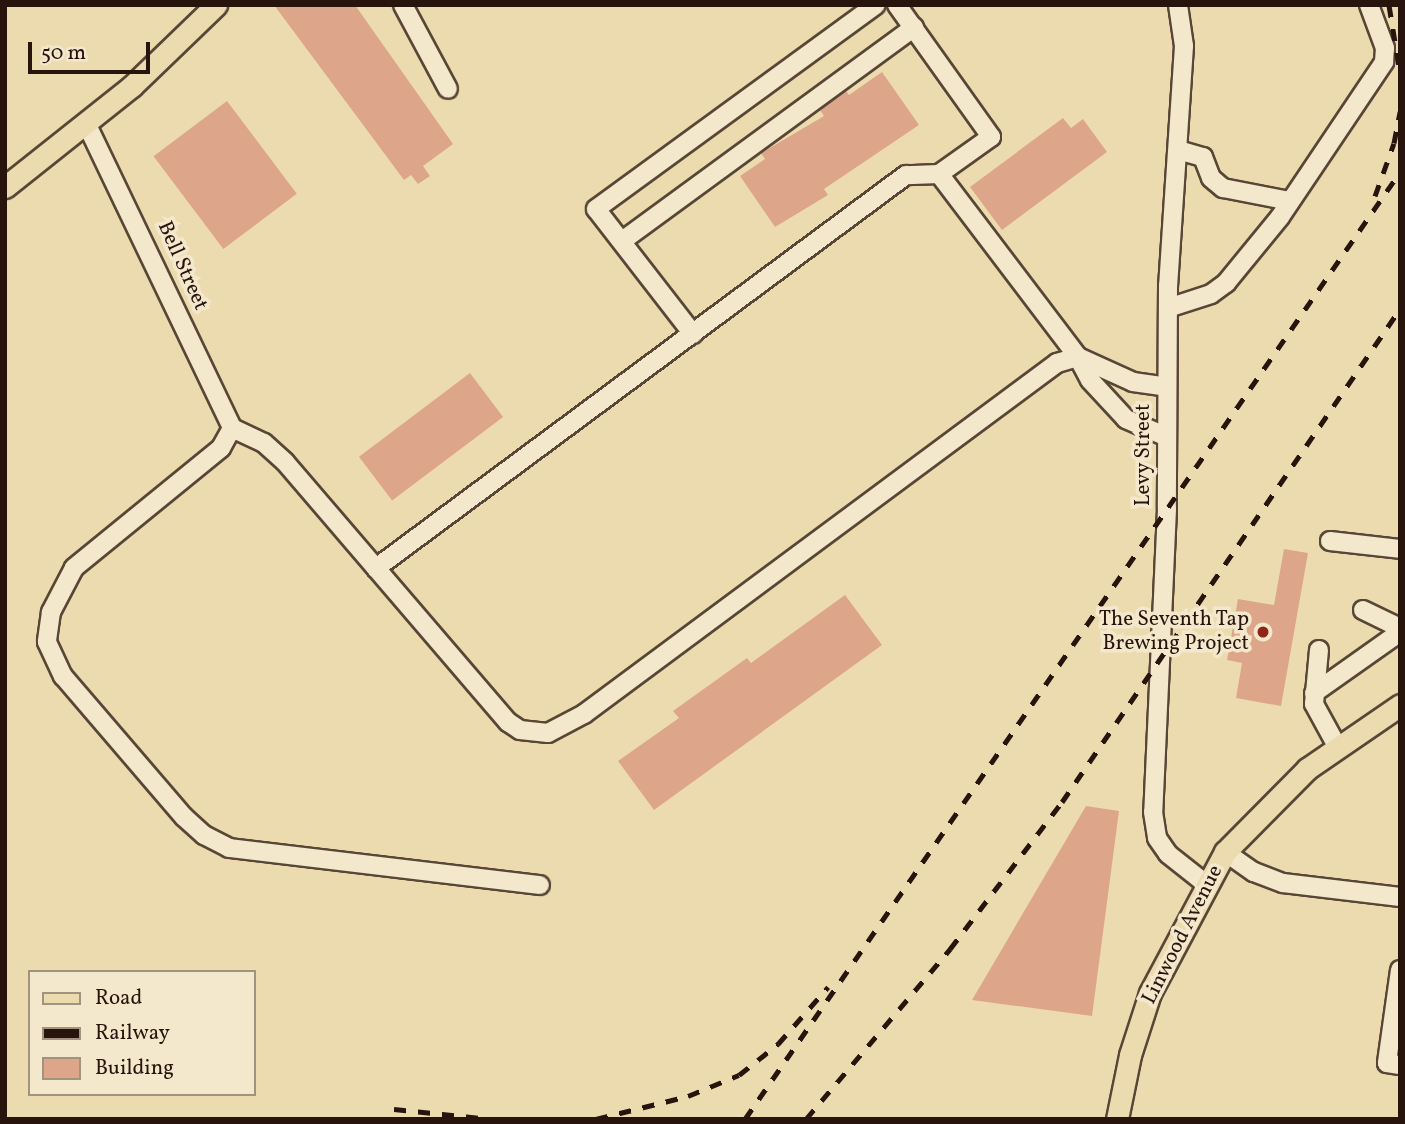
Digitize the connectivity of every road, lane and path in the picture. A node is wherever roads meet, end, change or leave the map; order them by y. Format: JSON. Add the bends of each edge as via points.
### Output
{"nodes":[{"id":1,"x":216,"y":5,"type":"edge"},
{"id":2,"x":402,"y":5,"type":"edge"},
{"id":3,"x":876,"y":5,"type":"edge"},
{"id":4,"x":897,"y":5,"type":"edge"},
{"id":5,"x":1178,"y":5,"type":"edge"},
{"id":6,"x":1369,"y":5,"type":"edge"},
{"id":7,"x":914,"y":27,"type":"junction"},
{"id":8,"x":448,"y":89,"type":"dead end"},
{"id":9,"x":87,"y":125,"type":"junction"},
{"id":10,"x":1178,"y":149,"type":"junction"},
{"id":11,"x":939,"y":174,"type":"junction"},
{"id":12,"x":5,"y":187,"type":"edge"},
{"id":13,"x":1290,"y":201,"type":"junction"},
{"id":14,"x":622,"y":241,"type":"junction"},
{"id":15,"x":1168,"y":308,"type":"junction"},
{"id":16,"x":693,"y":334,"type":"junction"},
{"id":17,"x":1078,"y":357,"type":"junction"},
{"id":18,"x":1167,"y":387,"type":"junction"},
{"id":19,"x":232,"y":428,"type":"junction"},
{"id":20,"x":1167,"y":437,"type":"junction"},
{"id":21,"x":1330,"y":541,"type":"dead end"},
{"id":22,"x":1400,"y":549,"type":"edge"},
{"id":23,"x":376,"y":568,"type":"junction"},
{"id":24,"x":1363,"y":610,"type":"dead end"},
{"id":25,"x":1400,"y":630,"type":"edge"},
{"id":26,"x":1319,"y":650,"type":"dead end"},
{"id":27,"x":1314,"y":692,"type":"junction"},
{"id":28,"x":1400,"y":705,"type":"edge"},
{"id":29,"x":1337,"y":746,"type":"junction"},
{"id":30,"x":1225,"y":852,"type":"junction"},
{"id":31,"x":1206,"y":884,"type":"junction"},
{"id":32,"x":540,"y":886,"type":"dead end"},
{"id":33,"x":1400,"y":897,"type":"edge"},
{"id":34,"x":1400,"y":970,"type":"edge"},
{"id":35,"x":1400,"y":1065,"type":"edge"},
{"id":36,"x":1117,"y":1119,"type":"edge"}],
"edges":[{"from":1,"to":9,"type":"main road"},
{"from":2,"to":8,"type":"street"},
{"from":3,"to":14,"type":"street","via":[[597,209]]},
{"from":4,"to":7,"type":"street"},
{"from":5,"to":10,"type":"street","name":"Levy Street","via":[[1184,46]]},
{"from":6,"to":13,"type":"street","via":[[1385,48],[1384,62]]},
{"from":7,"to":11,"type":"street","via":[[991,137]]},
{"from":7,"to":14,"type":"street"},
{"from":9,"to":12,"type":"main road"},
{"from":9,"to":19,"type":"street","name":"Bell Street"},
{"from":10,"to":13,"type":"street","via":[[1203,157],[1211,177],[1223,188]]},
{"from":10,"to":15,"type":"street","name":"Levy Street"},
{"from":11,"to":16,"type":"street","via":[[906,175]]},
{"from":11,"to":17,"type":"street"},
{"from":13,"to":15,"type":"street","via":[[1226,283],[1211,294]]},
{"from":14,"to":16,"type":"street"},
{"from":15,"to":18,"type":"street","name":"Levy Street"},
{"from":16,"to":23,"type":"street"},
{"from":17,"to":18,"type":"street","via":[[1133,382]]},
{"from":17,"to":20,"type":"street","via":[[1090,380],[1126,419]]},
{"from":17,"to":23,"type":"street","via":[[1057,363],[584,714],[548,733],[520,730],[508,722]]},
{"from":18,"to":20,"type":"street","name":"Levy Street"},
{"from":19,"to":23,"type":"street","via":[[264,443],[285,462]]},
{"from":19,"to":32,"type":"street","via":[[221,448],[74,568],[59,591],[47,642],[63,676],[204,835],[229,848]]},
{"from":20,"to":31,"type":"street","name":"Levy Street","via":[[1163,656],[1153,812],[1157,838],[1168,854]]},
{"from":21,"to":22,"type":"street"},
{"from":24,"to":25,"type":"street"},
{"from":25,"to":27,"type":"street"},
{"from":26,"to":27,"type":"street"},
{"from":27,"to":29,"type":"street","via":[[1314,705]]},
{"from":28,"to":29,"type":"main road","name":"Linwood Avenue"},
{"from":29,"to":30,"type":"main road","name":"Linwood Avenue","via":[[1280,792]]},
{"from":30,"to":31,"type":"main road","name":"Linwood Avenue"},
{"from":30,"to":33,"type":"street","via":[[1254,872],[1283,883]]},
{"from":31,"to":36,"type":"main road","name":"Linwood Avenue","via":[[1150,993],[1130,1055]]},
{"from":34,"to":35,"type":"street","via":[[1387,1063]]}]}
